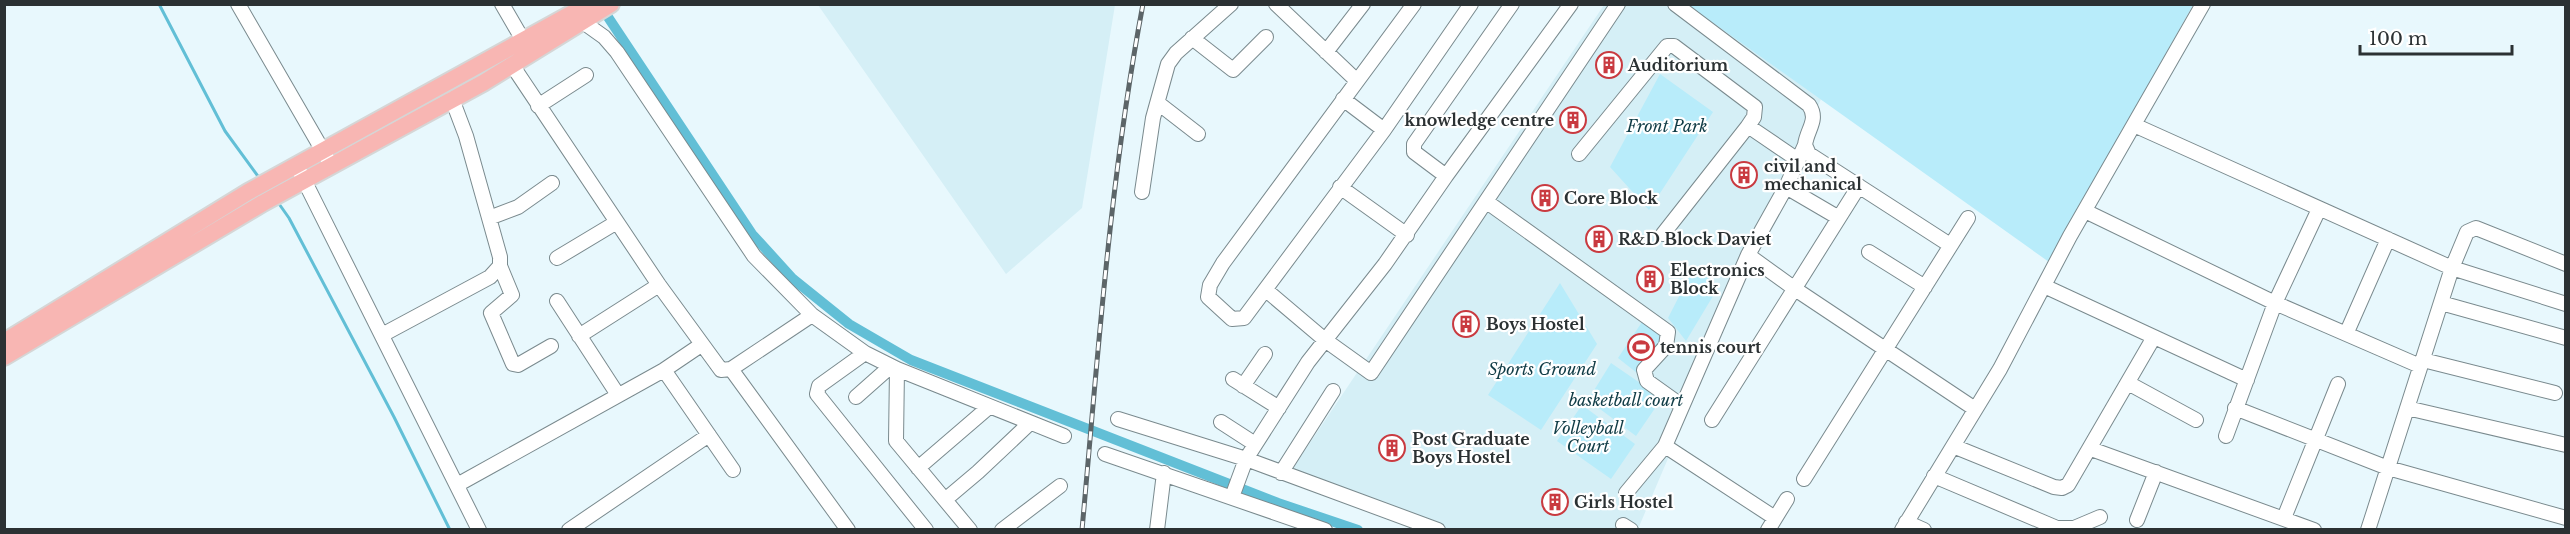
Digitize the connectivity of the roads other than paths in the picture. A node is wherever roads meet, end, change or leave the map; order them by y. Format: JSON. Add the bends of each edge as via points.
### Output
{"nodes":[{"id":1,"x":238,"y":4,"type":"edge"},
{"id":2,"x":502,"y":4,"type":"edge"},
{"id":3,"x":611,"y":4,"type":"edge"},
{"id":4,"x":1231,"y":4,"type":"edge"},
{"id":5,"x":1276,"y":4,"type":"edge"},
{"id":6,"x":1363,"y":4,"type":"edge"},
{"id":7,"x":1414,"y":4,"type":"edge"},
{"id":8,"x":1471,"y":4,"type":"edge"},
{"id":9,"x":1512,"y":4,"type":"edge"},
{"id":10,"x":1571,"y":4,"type":"edge"},
{"id":11,"x":1618,"y":4,"type":"edge"},
{"id":12,"x":1675,"y":4,"type":"edge"},
{"id":13,"x":2203,"y":4,"type":"edge"},
{"id":14,"x":587,"y":12,"type":"edge"},
{"id":15,"x":1266,"y":37,"type":"dead end"},
{"id":16,"x":1192,"y":38,"type":"junction"},
{"id":17,"x":527,"y":47,"type":"junction"},
{"id":18,"x":1326,"y":52,"type":"junction"},
{"id":19,"x":512,"y":65,"type":"junction"},
{"id":20,"x":586,"y":75,"type":"dead end"},
{"id":21,"x":1357,"y":81,"type":"junction"},
{"id":22,"x":452,"y":99,"type":"junction"},
{"id":23,"x":1343,"y":99,"type":"junction"},
{"id":24,"x":1158,"y":103,"type":"junction"},
{"id":25,"x":538,"y":106,"type":"junction"},
{"id":26,"x":1748,"y":126,"type":"junction"},
{"id":27,"x":2134,"y":126,"type":"junction"},
{"id":28,"x":1384,"y":130,"type":"junction"},
{"id":29,"x":1198,"y":134,"type":"dead end"},
{"id":30,"x":1805,"y":146,"type":"junction"},
{"id":31,"x":1579,"y":154,"type":"dead end"},
{"id":32,"x":327,"y":158,"type":"junction"},
{"id":33,"x":1798,"y":160,"type":"junction"},
{"id":34,"x":301,"y":173,"type":"junction"},
{"id":35,"x":1446,"y":176,"type":"junction"},
{"id":36,"x":283,"y":183,"type":"junction"},
{"id":37,"x":552,"y":183,"type":"dead end"},
{"id":38,"x":1859,"y":186,"type":"junction"},
{"id":39,"x":1340,"y":187,"type":"junction"},
{"id":40,"x":1786,"y":187,"type":"junction"},
{"id":41,"x":1142,"y":192,"type":"dead end"},
{"id":42,"x":1487,"y":202,"type":"junction"},
{"id":43,"x":2319,"y":209,"type":"junction"},
{"id":44,"x":2085,"y":211,"type":"junction"},
{"id":45,"x":489,"y":218,"type":"junction"},
{"id":46,"x":1839,"y":218,"type":"junction"},
{"id":47,"x":1968,"y":218,"type":"dead end"},
{"id":48,"x":617,"y":222,"type":"junction"},
{"id":49,"x":1663,"y":234,"type":"dead end"},
{"id":50,"x":1407,"y":235,"type":"junction"},
{"id":51,"x":2388,"y":239,"type":"junction"},
{"id":52,"x":1950,"y":245,"type":"junction"},
{"id":53,"x":1869,"y":252,"type":"dead end"},
{"id":54,"x":1748,"y":255,"type":"junction"},
{"id":55,"x":556,"y":258,"type":"dead end"},
{"id":56,"x":2565,"y":264,"type":"edge"},
{"id":57,"x":500,"y":266,"type":"junction"},
{"id":58,"x":2452,"y":268,"type":"junction"},
{"id":59,"x":659,"y":285,"type":"junction"},
{"id":60,"x":2044,"y":286,"type":"junction"},
{"id":61,"x":1925,"y":287,"type":"junction"},
{"id":62,"x":1266,"y":290,"type":"junction"},
{"id":63,"x":1795,"y":290,"type":"junction"},
{"id":64,"x":557,"y":301,"type":"dead end"},
{"id":65,"x":2275,"y":303,"type":"junction"},
{"id":66,"x":2441,"y":303,"type":"junction"},
{"id":67,"x":2565,"y":304,"type":"edge"},
{"id":68,"x":812,"y":315,"type":"junction"},
{"id":69,"x":2347,"y":332,"type":"junction"},
{"id":70,"x":382,"y":335,"type":"junction"},
{"id":71,"x":579,"y":336,"type":"junction"},
{"id":72,"x":2154,"y":337,"type":"junction"},
{"id":73,"x":2565,"y":338,"type":"edge"},
{"id":74,"x":1325,"y":340,"type":"junction"},
{"id":75,"x":4,"y":342,"type":"edge"},
{"id":76,"x":701,"y":345,"type":"junction"},
{"id":77,"x":551,"y":346,"type":"dead end"},
{"id":78,"x":1885,"y":348,"type":"junction"},
{"id":79,"x":865,"y":353,"type":"junction"},
{"id":80,"x":1265,"y":354,"type":"dead end"},
{"id":81,"x":4,"y":357,"type":"edge"},
{"id":82,"x":2422,"y":363,"type":"junction"},
{"id":83,"x":894,"y":368,"type":"junction"},
{"id":84,"x":730,"y":369,"type":"junction"},
{"id":85,"x":664,"y":370,"type":"junction"},
{"id":86,"x":2247,"y":380,"type":"junction"},
{"id":87,"x":2128,"y":383,"type":"junction"},
{"id":88,"x":2338,"y":384,"type":"dead end"},
{"id":89,"x":1333,"y":391,"type":"dead end"},
{"id":90,"x":2555,"y":393,"type":"dead end"},
{"id":91,"x":618,"y":395,"type":"junction"},
{"id":92,"x":856,"y":397,"type":"dead end"},
{"id":93,"x":1682,"y":406,"type":"junction"},
{"id":94,"x":989,"y":407,"type":"junction"},
{"id":95,"x":1279,"y":408,"type":"junction"},
{"id":96,"x":2235,"y":408,"type":"junction"},
{"id":97,"x":2407,"y":408,"type":"junction"},
{"id":98,"x":1975,"y":409,"type":"junction"},
{"id":99,"x":1118,"y":419,"type":"dead end"},
{"id":100,"x":1712,"y":420,"type":"dead end"},
{"id":101,"x":2196,"y":420,"type":"dead end"},
{"id":102,"x":1221,"y":422,"type":"dead end"},
{"id":103,"x":1030,"y":423,"type":"junction"},
{"id":104,"x":709,"y":435,"type":"junction"},
{"id":105,"x":1064,"y":436,"type":"dead end"},
{"id":106,"x":2226,"y":436,"type":"dead end"},
{"id":107,"x":2316,"y":440,"type":"junction"},
{"id":108,"x":1255,"y":444,"type":"junction"},
{"id":109,"x":2565,"y":445,"type":"edge"},
{"id":110,"x":1665,"y":446,"type":"junction"},
{"id":111,"x":1953,"y":446,"type":"junction"},
{"id":112,"x":2091,"y":449,"type":"junction"},
{"id":113,"x":1106,"y":454,"type":"dead end"},
{"id":114,"x":1244,"y":464,"type":"junction"},
{"id":115,"x":918,"y":468,"type":"junction"},
{"id":116,"x":2388,"y":468,"type":"junction"},
{"id":117,"x":733,"y":470,"type":"dead end"},
{"id":118,"x":2156,"y":472,"type":"junction"},
{"id":119,"x":1164,"y":473,"type":"junction"},
{"id":120,"x":1281,"y":473,"type":"junction"},
{"id":121,"x":1934,"y":476,"type":"junction"},
{"id":122,"x":1804,"y":479,"type":"dead end"},
{"id":123,"x":457,"y":485,"type":"junction"},
{"id":124,"x":1060,"y":486,"type":"dead end"},
{"id":125,"x":1234,"y":493,"type":"junction"},
{"id":126,"x":1626,"y":493,"type":"dead end"},
{"id":127,"x":946,"y":499,"type":"junction"},
{"id":128,"x":1787,"y":499,"type":"dead end"},
{"id":129,"x":2100,"y":517,"type":"dead end"},
{"id":130,"x":2284,"y":518,"type":"junction"},
{"id":131,"x":2565,"y":518,"type":"edge"},
{"id":132,"x":2137,"y":520,"type":"dead end"},
{"id":133,"x":1772,"y":526,"type":"edge"},
{"id":134,"x":1904,"y":526,"type":"edge"},
{"id":135,"x":479,"y":530,"type":"edge"},
{"id":136,"x":569,"y":530,"type":"edge"},
{"id":137,"x":848,"y":530,"type":"edge"},
{"id":138,"x":926,"y":530,"type":"edge"},
{"id":139,"x":970,"y":530,"type":"edge"},
{"id":140,"x":1002,"y":530,"type":"edge"},
{"id":141,"x":1157,"y":530,"type":"edge"},
{"id":142,"x":1325,"y":530,"type":"edge"},
{"id":143,"x":1438,"y":530,"type":"edge"},
{"id":144,"x":1924,"y":530,"type":"edge"},
{"id":145,"x":2314,"y":530,"type":"edge"},
{"id":146,"x":2368,"y":530,"type":"edge"}],
"edges":[{"from":1,"to":32,"type":"street"},
{"from":2,"to":17,"type":"street"},
{"from":3,"to":14,"type":"main road"},
{"from":4,"to":16,"type":"street"},
{"from":5,"to":18,"type":"street"},
{"from":6,"to":18,"type":"street"},
{"from":7,"to":21,"type":"street"},
{"from":8,"to":28,"type":"street"},
{"from":9,"to":35,"type":"street","via":[[1413,144],[1414,152]]},
{"from":10,"to":35,"type":"street"},
{"from":11,"to":42,"type":"street"},
{"from":12,"to":30,"type":"street","via":[[1809,105],[1814,121]]},
{"from":13,"to":27,"type":"street"},
{"from":14,"to":17,"type":"main road"},
{"from":14,"to":68,"type":"street","via":[[754,256]]},
{"from":15,"to":16,"type":"street","via":[[1233,70]]},
{"from":16,"to":24,"type":"street","via":[[1168,64]]},
{"from":17,"to":19,"type":"main road"},
{"from":17,"to":32,"type":"main road"},
{"from":18,"to":21,"type":"street"},
{"from":19,"to":22,"type":"main road"},
{"from":19,"to":25,"type":"street"},
{"from":20,"to":25,"type":"street"},
{"from":21,"to":23,"type":"street"},
{"from":22,"to":32,"type":"main road"},
{"from":22,"to":45,"type":"street"},
{"from":23,"to":28,"type":"street"},
{"from":23,"to":62,"type":"street","via":[[1223,263],[1210,285],[1208,297],[1232,319],[1241,320]]},
{"from":24,"to":29,"type":"street"},
{"from":24,"to":41,"type":"street"},
{"from":25,"to":48,"type":"street"},
{"from":26,"to":31,"type":"street","via":[[1755,107],[1674,46],[1667,46]]},
{"from":26,"to":33,"type":"street"},
{"from":26,"to":49,"type":"street"},
{"from":27,"to":43,"type":"street"},
{"from":27,"to":44,"type":"street"},
{"from":28,"to":39,"type":"street"},
{"from":30,"to":33,"type":"street"},
{"from":30,"to":38,"type":"street","via":[[1809,154]]},
{"from":32,"to":34,"type":"main road"},
{"from":33,"to":40,"type":"street"},
{"from":34,"to":36,"type":"main road"},
{"from":34,"to":70,"type":"street"},
{"from":35,"to":50,"type":"street"},
{"from":36,"to":75,"type":"main road","via":[[252,190]]},
{"from":36,"to":81,"type":"main road","via":[[263,203]]},
{"from":37,"to":45,"type":"street","via":[[518,207]]},
{"from":38,"to":46,"type":"street"},
{"from":38,"to":52,"type":"street"},
{"from":39,"to":50,"type":"street"},
{"from":39,"to":62,"type":"street"},
{"from":40,"to":46,"type":"street"},
{"from":40,"to":54,"type":"street"},
{"from":42,"to":74,"type":"street","via":[[1371,373]]},
{"from":42,"to":93,"type":"street","via":[[1668,332],[1666,346],[1644,370],[1647,381]]},
{"from":43,"to":51,"type":"street"},
{"from":43,"to":65,"type":"street"},
{"from":44,"to":60,"type":"street"},
{"from":44,"to":65,"type":"street"},
{"from":45,"to":57,"type":"street"},
{"from":46,"to":63,"type":"street"},
{"from":47,"to":52,"type":"street"},
{"from":48,"to":55,"type":"street"},
{"from":48,"to":59,"type":"street"},
{"from":50,"to":74,"type":"street"},
{"from":51,"to":58,"type":"street"},
{"from":51,"to":69,"type":"street"},
{"from":52,"to":61,"type":"street"},
{"from":53,"to":61,"type":"street"},
{"from":54,"to":63,"type":"street"},
{"from":54,"to":93,"type":"street"},
{"from":56,"to":58,"type":"street","via":[[2471,228]]},
{"from":57,"to":70,"type":"street","via":[[490,277]]},
{"from":57,"to":77,"type":"street","via":[[512,295],[491,313],[513,364],[518,365]]},
{"from":58,"to":66,"type":"street"},
{"from":58,"to":67,"type":"street"},
{"from":59,"to":71,"type":"street"},
{"from":59,"to":76,"type":"street"},
{"from":60,"to":72,"type":"street"},
{"from":60,"to":98,"type":"street"},
{"from":61,"to":78,"type":"street"},
{"from":62,"to":74,"type":"street"},
{"from":63,"to":78,"type":"street"},
{"from":63,"to":100,"type":"street"},
{"from":64,"to":71,"type":"street"},
{"from":65,"to":69,"type":"street"},
{"from":65,"to":86,"type":"street"},
{"from":66,"to":73,"type":"street"},
{"from":66,"to":82,"type":"street"},
{"from":68,"to":79,"type":"street"},
{"from":68,"to":84,"type":"street"},
{"from":69,"to":82,"type":"street"},
{"from":70,"to":123,"type":"street"},
{"from":71,"to":91,"type":"street"},
{"from":72,"to":86,"type":"street"},
{"from":72,"to":87,"type":"street"},
{"from":74,"to":95,"type":"street"},
{"from":76,"to":84,"type":"street","via":[[721,370]]},
{"from":76,"to":85,"type":"street"},
{"from":78,"to":98,"type":"street"},
{"from":78,"to":122,"type":"street"},
{"from":79,"to":83,"type":"street"},
{"from":79,"to":138,"type":"street","via":[[819,386],[817,394]]},
{"from":80,"to":95,"type":"street","via":[[1238,382]]},
{"from":82,"to":90,"type":"street"},
{"from":82,"to":97,"type":"street"},
{"from":83,"to":92,"type":"street"},
{"from":83,"to":94,"type":"street"},
{"from":83,"to":115,"type":"street","via":[[896,441]]},
{"from":84,"to":137,"type":"street"},
{"from":85,"to":91,"type":"street"},
{"from":85,"to":104,"type":"street"},
{"from":86,"to":96,"type":"street"},
{"from":87,"to":101,"type":"street"},
{"from":87,"to":112,"type":"street"},
{"from":88,"to":107,"type":"street"},
{"from":89,"to":120,"type":"street"},
{"from":91,"to":123,"type":"street"},
{"from":93,"to":110,"type":"street"},
{"from":94,"to":103,"type":"street"},
{"from":94,"to":115,"type":"street"},
{"from":95,"to":108,"type":"street"},
{"from":96,"to":106,"type":"street"},
{"from":96,"to":107,"type":"street"},
{"from":97,"to":109,"type":"street"},
{"from":97,"to":116,"type":"street"},
{"from":98,"to":111,"type":"street"},
{"from":99,"to":114,"type":"street"},
{"from":102,"to":108,"type":"street"},
{"from":103,"to":105,"type":"street"},
{"from":103,"to":127,"type":"street"},
{"from":104,"to":117,"type":"street"},
{"from":104,"to":136,"type":"street"},
{"from":107,"to":116,"type":"street"},
{"from":107,"to":130,"type":"street"},
{"from":108,"to":114,"type":"street"},
{"from":110,"to":126,"type":"street"},
{"from":110,"to":133,"type":"street"},
{"from":111,"to":112,"type":"street","via":[[2061,488],[2068,485]]},
{"from":111,"to":121,"type":"street"},
{"from":112,"to":118,"type":"street"},
{"from":113,"to":119,"type":"street"},
{"from":114,"to":120,"type":"street"},
{"from":114,"to":125,"type":"street"},
{"from":115,"to":127,"type":"street"},
{"from":116,"to":131,"type":"street"},
{"from":116,"to":146,"type":"street"},
{"from":118,"to":130,"type":"street"},
{"from":118,"to":132,"type":"street"},
{"from":119,"to":125,"type":"street"},
{"from":119,"to":141,"type":"street"},
{"from":120,"to":143,"type":"street"},
{"from":121,"to":129,"type":"street","via":[[2057,528],[2074,528]]},
{"from":121,"to":134,"type":"street"},
{"from":123,"to":135,"type":"street"},
{"from":124,"to":140,"type":"street"},
{"from":125,"to":142,"type":"street"},
{"from":127,"to":139,"type":"street"},
{"from":128,"to":133,"type":"street"},
{"from":130,"to":145,"type":"street"},
{"from":134,"to":144,"type":"street"}]}
